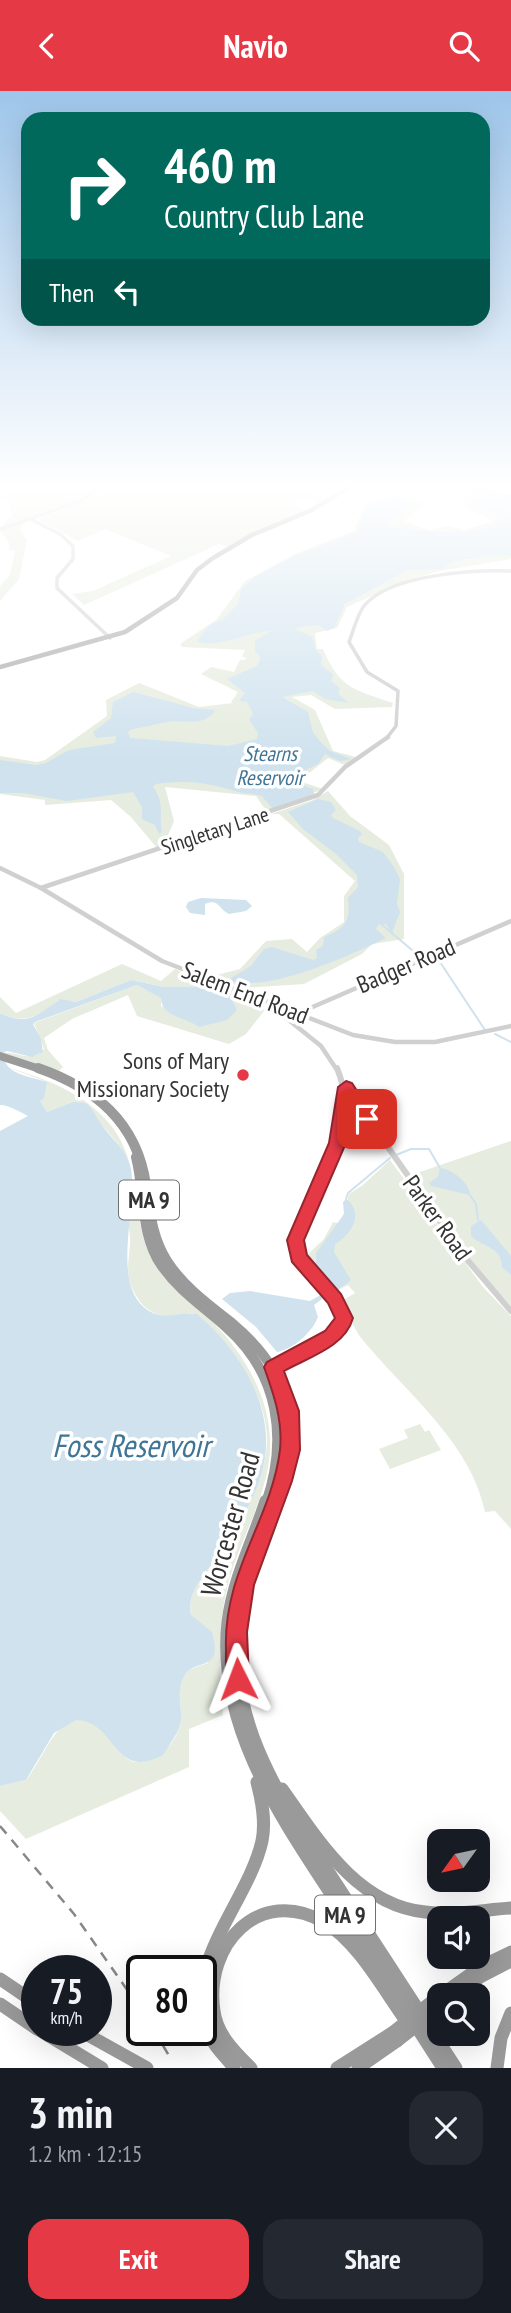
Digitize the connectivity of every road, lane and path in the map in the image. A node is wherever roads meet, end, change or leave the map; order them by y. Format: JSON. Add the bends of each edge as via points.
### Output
{"nodes":[{"id":1,"x":58,"y":576,"type":"edge"},
{"id":2,"x":192,"y":576,"type":"edge"},
{"id":3,"x":432,"y":576,"type":"edge"},
{"id":4,"x":110,"y":638,"type":"junction"},
{"id":5,"x":0,"y":667,"type":"edge"},
{"id":6,"x":0,"y":868,"type":"edge"},
{"id":7,"x":41,"y":888,"type":"junction"},
{"id":8,"x":511,"y":922,"type":"edge"},
{"id":9,"x":259,"y":997,"type":"junction"},
{"id":10,"x":289,"y":1009,"type":"junction"},
{"id":11,"x":301,"y":1012,"type":"junction"},
{"id":12,"x":293,"y":1021,"type":"junction"},
{"id":13,"x":323,"y":1022,"type":"junction"},
{"id":14,"x":511,"y":1026,"type":"edge"},
{"id":15,"x":309,"y":1033,"type":"junction"},
{"id":16,"x":5,"y":1060,"type":"edge"},
{"id":17,"x":346,"y":1087,"type":"junction"},
{"id":18,"x":511,"y":1311,"type":"edge"},
{"id":19,"x":268,"y":1369,"type":"junction"},
{"id":20,"x":253,"y":1754,"type":"junction"},
{"id":21,"x":511,"y":1908,"type":"edge"},
{"id":22,"x":511,"y":1952,"type":"edge"},
{"id":23,"x":511,"y":1961,"type":"edge"},
{"id":24,"x":0,"y":1979,"type":"edge"},
{"id":25,"x":457,"y":1983,"type":"edge"},
{"id":26,"x":472,"y":1983,"type":"edge"},
{"id":27,"x":21,"y":1993,"type":"edge"},
{"id":28,"x":0,"y":2004,"type":"edge"},
{"id":29,"x":427,"y":2008,"type":"edge"},
{"id":30,"x":511,"y":2013,"type":"edge"},
{"id":31,"x":427,"y":2016,"type":"edge"},
{"id":32,"x":21,"y":2018,"type":"edge"},
{"id":33,"x":394,"y":2037,"type":"junction"},
{"id":34,"x":66,"y":2046,"type":"edge"},
{"id":35,"x":108,"y":2046,"type":"edge"},
{"id":36,"x":102,"y":2068,"type":"edge"},
{"id":37,"x":147,"y":2068,"type":"edge"},
{"id":38,"x":234,"y":2068,"type":"edge"},
{"id":39,"x":251,"y":2068,"type":"edge"},
{"id":40,"x":337,"y":2068,"type":"edge"},
{"id":41,"x":358,"y":2068,"type":"edge"},
{"id":42,"x":442,"y":2068,"type":"edge"},
{"id":43,"x":456,"y":2068,"type":"edge"},
{"id":44,"x":497,"y":2068,"type":"edge"}],
"edges":[{"from":1,"to":4,"type":"street","via":[[57,588]]},
{"from":2,"to":4,"type":"main road","via":[[171,603]]},
{"from":3,"to":7,"type":"street","name":"Singletary Lane","via":[[364,606],[349,642],[369,674],[398,691],[396,728],[386,740],[343,768],[318,795]]},
{"from":4,"to":5,"type":"main road"},
{"from":6,"to":7,"type":"street","name":"Salem End Road"},
{"from":7,"to":9,"type":"street","name":"Salem End Road","via":[[151,956]]},
{"from":8,"to":11,"type":"street","name":"Badger Road"},
{"from":9,"to":10,"type":"street","name":"Salem End Road"},
{"from":9,"to":12,"type":"street","name":"Parker Road"},
{"from":10,"to":11,"type":"street","name":"Salem End Road"},
{"from":10,"to":12,"type":"street"},
{"from":11,"to":13,"type":"street","name":"Salem End Road"},
{"from":12,"to":15,"type":"street","name":"Parker Road"},
{"from":13,"to":14,"type":"street","name":"Salem End Road","via":[[366,1038],[412,1043],[461,1039]]},
{"from":13,"to":15,"type":"street"},
{"from":15,"to":17,"type":"street","name":"Parker Road","via":[[337,1064]]},
{"from":16,"to":19,"type":"highway","name":"Worcester Road","number":"MA 9","via":[[76,1083],[122,1121],[143,1160],[152,1227],[166,1261],[189,1287],[248,1334]]},
{"from":17,"to":18,"type":"street","name":"Parker Road","via":[[462,1254]]},
{"from":17,"to":19,"type":"street","via":[[337,1143],[295,1244],[301,1260],[341,1308],[343,1324],[327,1340]]},
{"from":19,"to":20,"type":"highway","name":"Worcester Road","number":"MA 9","via":[[289,1411],[290,1450],[246,1577],[236,1632],[239,1689]]},
{"from":20,"to":21,"type":"highway","via":[[348,1873],[368,1891],[397,1906],[423,1912]]},
{"from":20,"to":38,"type":"highway","via":[[264,1812],[262,1840],[254,1867],[213,1943],[202,1986],[209,2030]]},
{"from":20,"to":42,"type":"highway","name":"Worcester Road","number":"MA 9","via":[[277,1810]]},
{"from":20,"to":43,"type":"highway","name":"Worcester Road","number":"MA 9"},
{"from":22,"to":25,"type":"highway"},
{"from":23,"to":26,"type":"highway"},
{"from":24,"to":27,"type":"highway"},
{"from":28,"to":32,"type":"highway"},
{"from":29,"to":33,"type":"highway","bridge":true},
{"from":30,"to":44,"type":"highway","via":[[501,2038]]},
{"from":31,"to":33,"type":"highway","bridge":true},
{"from":33,"to":40,"type":"highway"},
{"from":33,"to":41,"type":"highway"},
{"from":34,"to":36,"type":"highway"},
{"from":35,"to":37,"type":"highway"},
{"from":39,"to":42,"type":"highway","via":[[234,2055],[218,2028],[212,2007],[213,1974],[225,1944],[242,1926],[261,1915],[286,1911],[312,1916],[333,1929]]}]}
